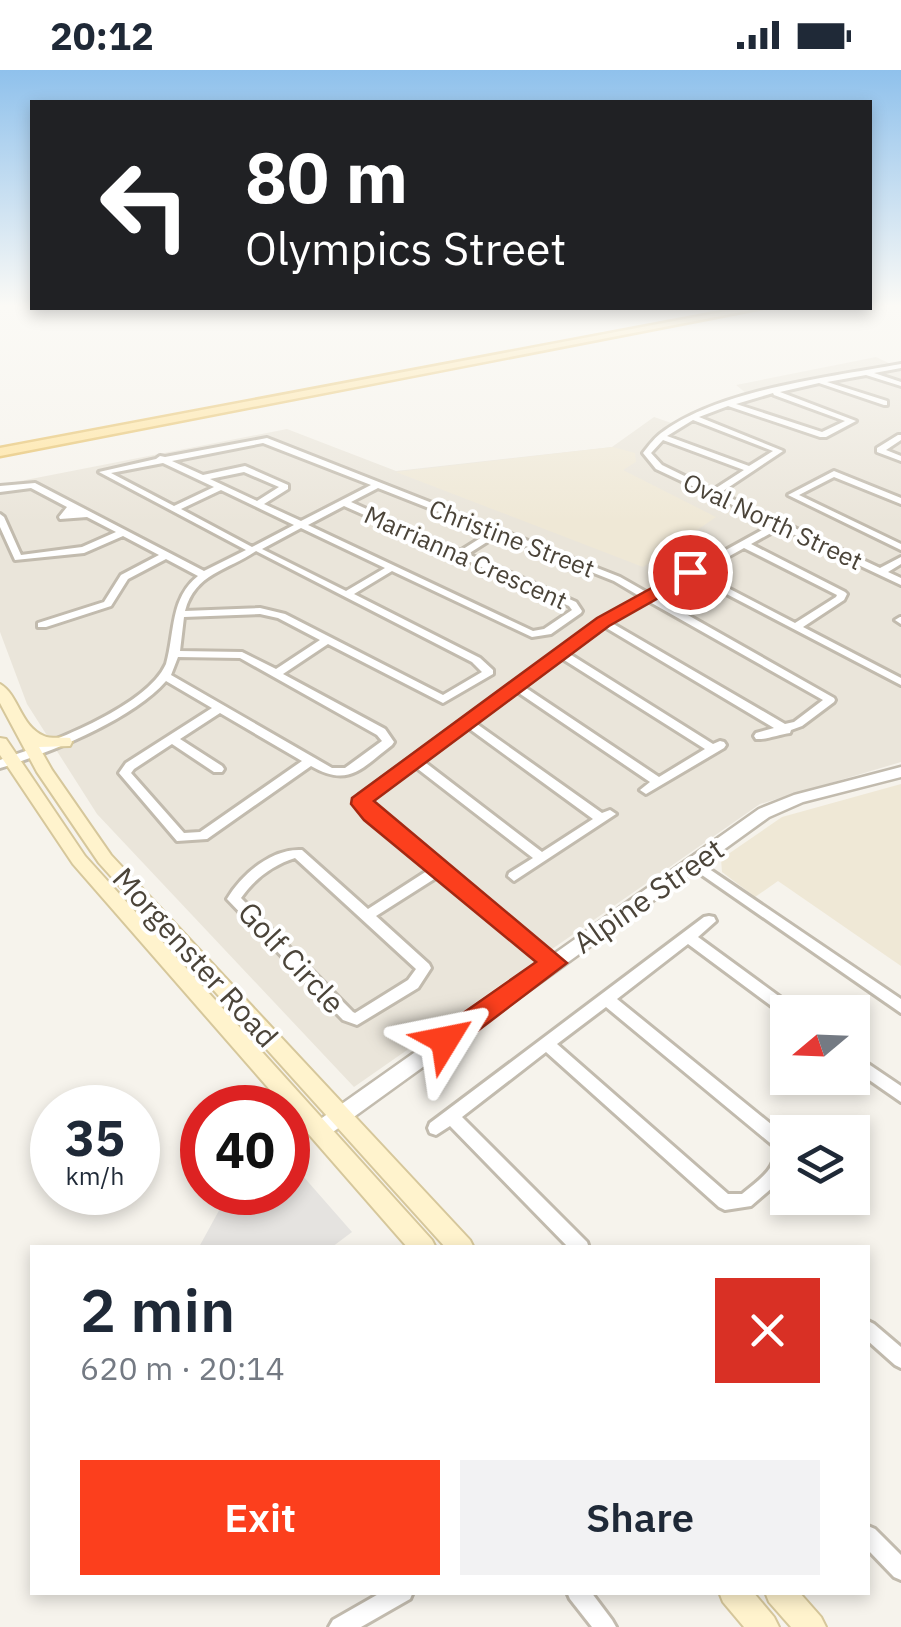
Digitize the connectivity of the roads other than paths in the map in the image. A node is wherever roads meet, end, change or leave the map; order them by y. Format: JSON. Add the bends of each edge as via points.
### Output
{"nodes":[{"id":1,"x":391,"y":378,"type":"edge"},
{"id":2,"x":843,"y":378,"type":"edge"},
{"id":3,"x":820,"y":382,"type":"junction"},
{"id":4,"x":773,"y":392,"type":"junction"},
{"id":5,"x":724,"y":402,"type":"junction"},
{"id":6,"x":884,"y":403,"type":"dead end"},
{"id":7,"x":694,"y":418,"type":"junction"},
{"id":8,"x":663,"y":437,"type":"junction"},
{"id":9,"x":901,"y":437,"type":"edge"},
{"id":10,"x":0,"y":452,"type":"edge"},
{"id":11,"x":160,"y":458,"type":"junction"},
{"id":12,"x":901,"y":459,"type":"edge"},
{"id":13,"x":751,"y":470,"type":"junction"},
{"id":14,"x":200,"y":478,"type":"junction"},
{"id":15,"x":376,"y":486,"type":"junction"},
{"id":16,"x":220,"y":487,"type":"junction"},
{"id":17,"x":0,"y":489,"type":"edge"},
{"id":18,"x":714,"y":493,"type":"junction"},
{"id":19,"x":901,"y":501,"type":"edge"},
{"id":20,"x":345,"y":503,"type":"junction"},
{"id":21,"x":258,"y":504,"type":"junction"},
{"id":22,"x":174,"y":510,"type":"junction"},
{"id":23,"x":0,"y":517,"type":"edge"},
{"id":24,"x":780,"y":524,"type":"junction"},
{"id":25,"x":301,"y":526,"type":"junction"},
{"id":26,"x":123,"y":532,"type":"junction"},
{"id":27,"x":497,"y":532,"type":"junction"},
{"id":28,"x":744,"y":544,"type":"junction"},
{"id":29,"x":901,"y":547,"type":"edge"},
{"id":30,"x":254,"y":551,"type":"junction"},
{"id":31,"x":461,"y":554,"type":"junction"},
{"id":32,"x":166,"y":555,"type":"junction"},
{"id":33,"x":901,"y":560,"type":"edge"},
{"id":34,"x":391,"y":568,"type":"junction"},
{"id":35,"x":690,"y":572,"type":"junction"},
{"id":36,"x":880,"y":572,"type":"junction"},
{"id":37,"x":206,"y":576,"type":"junction"},
{"id":38,"x":901,"y":582,"type":"edge"},
{"id":39,"x":346,"y":595,"type":"junction"},
{"id":40,"x":646,"y":595,"type":"junction"},
{"id":41,"x":183,"y":614,"type":"junction"},
{"id":42,"x":603,"y":622,"type":"junction"},
{"id":43,"x":42,"y":624,"type":"dead end"},
{"id":44,"x":794,"y":627,"type":"junction"},
{"id":45,"x":327,"y":640,"type":"junction"},
{"id":46,"x":176,"y":654,"type":"junction"},
{"id":47,"x":562,"y":654,"type":"junction"},
{"id":48,"x":277,"y":673,"type":"junction"},
{"id":49,"x":166,"y":676,"type":"junction"},
{"id":50,"x":901,"y":682,"type":"edge"},
{"id":51,"x":515,"y":686,"type":"junction"},
{"id":52,"x":0,"y":689,"type":"edge"},
{"id":53,"x":221,"y":707,"type":"junction"},
{"id":54,"x":14,"y":718,"type":"junction"},
{"id":55,"x":468,"y":722,"type":"junction"},
{"id":56,"x":786,"y":730,"type":"junction"},
{"id":57,"x":760,"y":736,"type":"dead end"},
{"id":58,"x":172,"y":739,"type":"junction"},
{"id":59,"x":64,"y":742,"type":"junction"},
{"id":60,"x":0,"y":744,"type":"edge"},
{"id":61,"x":34,"y":753,"type":"junction"},
{"id":62,"x":414,"y":760,"type":"junction"},
{"id":63,"x":310,"y":761,"type":"junction"},
{"id":64,"x":5,"y":763,"type":"edge"},
{"id":65,"x":218,"y":769,"type":"dead end"},
{"id":66,"x":901,"y":772,"type":"edge"},
{"id":67,"x":542,"y":858,"type":"junction"},
{"id":68,"x":693,"y":863,"type":"junction"},
{"id":69,"x":438,"y":870,"type":"junction"},
{"id":70,"x":514,"y":876,"type":"dead end"},
{"id":71,"x":368,"y":915,"type":"junction"},
{"id":72,"x":709,"y":922,"type":"dead end"},
{"id":73,"x":689,"y":937,"type":"junction"},
{"id":74,"x":554,"y":963,"type":"junction"},
{"id":75,"x":770,"y":997,"type":"edge"},
{"id":76,"x":607,"y":999,"type":"junction"},
{"id":77,"x":901,"y":1007,"type":"edge"},
{"id":78,"x":547,"y":1044,"type":"junction"},
{"id":79,"x":870,"y":1073,"type":"edge"},
{"id":80,"x":901,"y":1096,"type":"edge"},
{"id":81,"x":340,"y":1115,"type":"junction"},
{"id":82,"x":451,"y":1116,"type":"junction"},
{"id":83,"x":436,"y":1128,"type":"dead end"},
{"id":84,"x":319,"y":1131,"type":"junction"},
{"id":85,"x":421,"y":1245,"type":"edge"},
{"id":86,"x":459,"y":1245,"type":"edge"},
{"id":87,"x":578,"y":1245,"type":"edge"},
{"id":88,"x":870,"y":1332,"type":"edge"},
{"id":89,"x":901,"y":1359,"type":"edge"},
{"id":90,"x":870,"y":1538,"type":"edge"},
{"id":91,"x":901,"y":1570,"type":"edge"},
{"id":92,"x":399,"y":1595,"type":"edge"},
{"id":93,"x":579,"y":1595,"type":"edge"},
{"id":94,"x":736,"y":1595,"type":"edge"},
{"id":95,"x":782,"y":1595,"type":"edge"},
{"id":96,"x":371,"y":1619,"type":"edge"},
{"id":97,"x":340,"y":1627,"type":"edge"},
{"id":98,"x":605,"y":1627,"type":"edge"},
{"id":99,"x":764,"y":1627,"type":"edge"},
{"id":100,"x":810,"y":1627,"type":"edge"}],
"edges":[{"from":1,"to":10,"type":"main road"},
{"from":2,"to":3,"type":"street"},
{"from":3,"to":4,"type":"street"},
{"from":3,"to":6,"type":"street"},
{"from":4,"to":5,"type":"street"},
{"from":4,"to":5,"type":"street","via":[[852,420],[820,435]]},
{"from":5,"to":7,"type":"street"},
{"from":7,"to":8,"type":"street"},
{"from":7,"to":13,"type":"street","via":[[778,449]]},
{"from":8,"to":13,"type":"street"},
{"from":8,"to":18,"type":"street","name":"Oval North Street","via":[[650,447],[656,465]]},
{"from":9,"to":12,"type":"street","via":[[880,450]]},
{"from":11,"to":14,"type":"street","name":"Marrianna Crescent"},
{"from":11,"to":15,"type":"street","name":"Christine Street","via":[[261,439]]},
{"from":11,"to":22,"type":"street","name":"Christine Street","via":[[103,473]]},
{"from":13,"to":18,"type":"street"},
{"from":14,"to":16,"type":"street","name":"Marrianna Crescent"},
{"from":14,"to":21,"type":"street","via":[[243,469],[284,487]]},
{"from":15,"to":20,"type":"street"},
{"from":15,"to":27,"type":"street","name":"Christine Street"},
{"from":16,"to":21,"type":"street","name":"Marrianna Crescent"},
{"from":16,"to":22,"type":"street"},
{"from":17,"to":26,"type":"street","via":[[32,484],[73,506],[64,517],[87,514]]},
{"from":18,"to":24,"type":"street","name":"Oval North Street"},
{"from":19,"to":29,"type":"street","via":[[834,474],[792,494]]},
{"from":20,"to":25,"type":"street"},
{"from":20,"to":31,"type":"street","name":"Marrianna Crescent"},
{"from":21,"to":25,"type":"street","name":"Marrianna Crescent"},
{"from":22,"to":30,"type":"street"},
{"from":23,"to":26,"type":"street","via":[[18,558],[84,550]]},
{"from":24,"to":28,"type":"street"},
{"from":24,"to":36,"type":"street","name":"Oval North Street"},
{"from":25,"to":30,"type":"street"},
{"from":25,"to":34,"type":"street","name":"Marrianna Crescent"},
{"from":26,"to":32,"type":"street"},
{"from":27,"to":31,"type":"street"},
{"from":27,"to":40,"type":"street","name":"Christine Street"},
{"from":28,"to":35,"type":"street"},
{"from":28,"to":44,"type":"street","via":[[842,594]]},
{"from":30,"to":37,"type":"street"},
{"from":30,"to":39,"type":"street"},
{"from":31,"to":34,"type":"street","name":"Marrianna Crescent","via":[[577,611],[547,632],[532,634]]},
{"from":32,"to":37,"type":"street"},
{"from":32,"to":43,"type":"street","via":[[124,577],[112,602]]},
{"from":33,"to":36,"type":"street"},
{"from":34,"to":39,"type":"street"},
{"from":35,"to":40,"type":"street"},
{"from":35,"to":44,"type":"street"},
{"from":36,"to":38,"type":"street","name":"Oval North Street"},
{"from":37,"to":41,"type":"street","via":[[187,593]]},
{"from":39,"to":45,"type":"street","via":[[489,672],[443,700]]},
{"from":40,"to":42,"type":"street"},
{"from":40,"to":56,"type":"street","name":"Christine Street","via":[[827,696],[828,703]]},
{"from":41,"to":45,"type":"street","via":[[269,612]]},
{"from":41,"to":46,"type":"street"},
{"from":42,"to":47,"type":"street"},
{"from":42,"to":56,"type":"street"},
{"from":44,"to":50,"type":"street"},
{"from":45,"to":48,"type":"street"},
{"from":46,"to":48,"type":"street","via":[[237,653]]},
{"from":46,"to":49,"type":"street"},
{"from":47,"to":51,"type":"street"},
{"from":47,"to":51,"type":"street","via":[[716,746],[652,786]]},
{"from":48,"to":63,"type":"street","via":[[388,740],[345,773]]},
{"from":49,"to":53,"type":"street"},
{"from":49,"to":59,"type":"street"},
{"from":51,"to":55,"type":"street"},
{"from":52,"to":54,"type":"main road","name":"Morgenster Road"},
{"from":53,"to":58,"type":"street"},
{"from":53,"to":63,"type":"street"},
{"from":54,"to":59,"type":"main road","via":[[36,740]]},
{"from":54,"to":61,"type":"main road","name":"Morgenster Road"},
{"from":55,"to":62,"type":"street"},
{"from":55,"to":67,"type":"street","via":[[606,816]]},
{"from":56,"to":57,"type":"street"},
{"from":58,"to":63,"type":"street","via":[[130,766],[126,777],[185,839],[203,836]]},
{"from":58,"to":65,"type":"street"},
{"from":59,"to":61,"type":"street"},
{"from":60,"to":64,"type":"main road","name":"Morgenster Road"},
{"from":61,"to":64,"type":"street"},
{"from":61,"to":81,"type":"main road","name":"Morgenster Road","via":[[105,858]]},
{"from":62,"to":67,"type":"street"},
{"from":62,"to":69,"type":"street","via":[[362,804]]},
{"from":64,"to":84,"type":"main road","name":"Morgenster Road","via":[[79,860]]},
{"from":66,"to":68,"type":"street","name":"Alpine Street","via":[[781,804]]},
{"from":67,"to":70,"type":"street"},
{"from":68,"to":74,"type":"street","name":"Alpine Street"},
{"from":68,"to":77,"type":"street"},
{"from":69,"to":71,"type":"street"},
{"from":69,"to":74,"type":"street"},
{"from":71,"to":71,"type":"street","name":"Golf Circle","via":[[298,853],[282,856],[234,899],[354,1019],[425,971]]},
{"from":72,"to":73,"type":"street"},
{"from":73,"to":75,"type":"street"},
{"from":73,"to":76,"type":"street"},
{"from":74,"to":81,"type":"street","name":"Alpine Street"},
{"from":76,"to":78,"type":"street"},
{"from":76,"to":78,"type":"street","via":[[782,1143],[785,1163],[745,1202],[724,1202]]},
{"from":78,"to":82,"type":"street"},
{"from":79,"to":80,"type":"street"},
{"from":81,"to":84,"type":"street","name":"Alpine Street"},
{"from":81,"to":86,"type":"main road","name":"Morgenster Road"},
{"from":82,"to":83,"type":"street"},
{"from":82,"to":87,"type":"street"},
{"from":84,"to":85,"type":"main road","name":"Morgenster Road"},
{"from":88,"to":89,"type":"street"},
{"from":90,"to":91,"type":"street"},
{"from":92,"to":96,"type":"street"},
{"from":93,"to":98,"type":"street"},
{"from":94,"to":99,"type":"main road"},
{"from":95,"to":100,"type":"main road"},
{"from":96,"to":97,"type":"street"}]}
